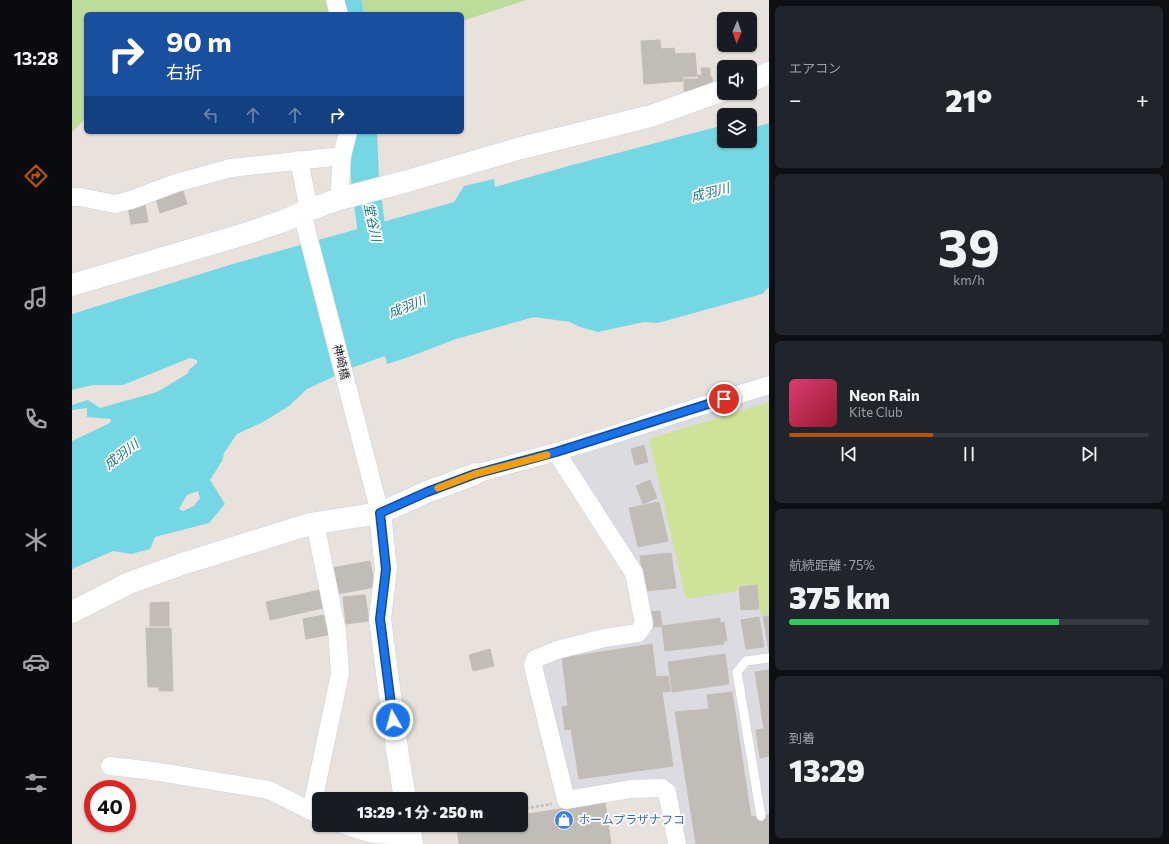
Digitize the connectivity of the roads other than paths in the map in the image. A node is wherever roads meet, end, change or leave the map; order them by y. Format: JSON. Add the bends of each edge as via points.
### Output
{"nodes":[{"id":1,"x":335,"y":0,"type":"edge"},
{"id":2,"x":338,"y":12,"type":"edge"},
{"id":3,"x":717,"y":92,"type":"edge"},
{"id":4,"x":348,"y":134,"type":"edge"},
{"id":5,"x":342,"y":156,"type":"junction"},
{"id":6,"x":300,"y":160,"type":"junction"},
{"id":7,"x":72,"y":196,"type":"edge"},
{"id":8,"x":339,"y":199,"type":"junction"},
{"id":9,"x":306,"y":216,"type":"junction"},
{"id":10,"x":72,"y":285,"type":"edge"},
{"id":11,"x":769,"y":385,"type":"edge"},
{"id":12,"x":556,"y":452,"type":"junction"},
{"id":13,"x":475,"y":474,"type":"joint"},
{"id":14,"x":378,"y":506,"type":"junction"},
{"id":15,"x":315,"y":523,"type":"junction"},
{"id":16,"x":72,"y":612,"type":"edge"},
{"id":17,"x":769,"y":658,"type":"edge"},
{"id":18,"x":110,"y":766,"type":"dead end"},
{"id":19,"x":319,"y":792,"type":"edge"},
{"id":20,"x":404,"y":792,"type":"edge"},
{"id":21,"x":312,"y":812,"type":"edge"},
{"id":22,"x":761,"y":816,"type":"dead end"},
{"id":23,"x":366,"y":832,"type":"edge"},
{"id":24,"x":411,"y":835,"type":"edge"},
{"id":25,"x":677,"y":844,"type":"edge"}],
"edges":[{"from":1,"to":2,"type":"street"},
{"from":3,"to":8,"type":"street","via":[[651,116],[521,148]]},
{"from":4,"to":5,"type":"street"},
{"from":5,"to":6,"type":"street"},
{"from":5,"to":8,"type":"street"},
{"from":6,"to":7,"type":"street","via":[[231,168],[115,204]]},
{"from":6,"to":9,"type":"street","name":"神崎橋"},
{"from":8,"to":9,"type":"street"},
{"from":9,"to":10,"type":"street"},
{"from":9,"to":14,"type":"street","name":"神崎橋"},
{"from":11,"to":12,"type":"street"},
{"from":12,"to":13,"type":"street"},
{"from":12,"to":25,"type":"street","via":[[634,573],[644,624],[638,633],[604,638],[557,650],[535,659],[533,666],[566,800],[630,789],[662,788],[667,792]]},
{"from":13,"to":14,"type":"street","via":[[427,492]]},
{"from":14,"to":15,"type":"street"},
{"from":14,"to":20,"type":"street","via":[[386,569],[380,619]]},
{"from":15,"to":16,"type":"street","via":[[182,564],[130,583]]},
{"from":15,"to":19,"type":"street","via":[[337,631],[340,674]]},
{"from":17,"to":22,"type":"lane","via":[[746,661],[737,672]]},
{"from":18,"to":21,"type":"street","via":[[269,790]]},
{"from":23,"to":24,"type":"street"}]}
